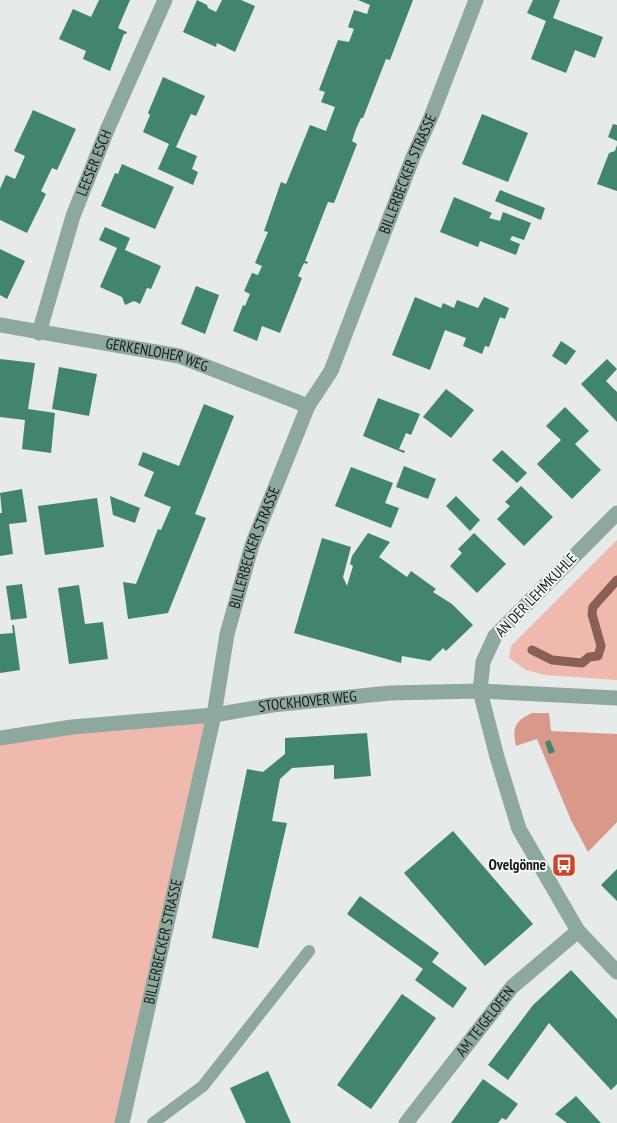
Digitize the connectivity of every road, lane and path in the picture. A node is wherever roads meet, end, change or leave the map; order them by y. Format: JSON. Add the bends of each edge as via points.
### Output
{"nodes":[{"id":1,"x":165,"y":0,"type":"edge"},
{"id":2,"x":476,"y":0,"type":"edge"},
{"id":3,"x":0,"y":325,"type":"edge"},
{"id":4,"x":39,"y":333,"type":"junction"},
{"id":5,"x":308,"y":406,"type":"junction"},
{"id":6,"x":617,"y":512,"type":"edge"},
{"id":7,"x":480,"y":691,"type":"junction"},
{"id":8,"x":617,"y":698,"type":"edge"},
{"id":9,"x":214,"y":715,"type":"junction"},
{"id":10,"x":0,"y":738,"type":"edge"},
{"id":11,"x":578,"y":931,"type":"junction"},
{"id":12,"x":309,"y":951,"type":"dead end"},
{"id":13,"x":617,"y":972,"type":"edge"},
{"id":14,"x":122,"y":1123,"type":"edge"},
{"id":15,"x":153,"y":1123,"type":"edge"},
{"id":16,"x":406,"y":1123,"type":"edge"}],
"edges":[{"from":1,"to":4,"type":"street","name":"LEESER ESCH","via":[[73,216]]},
{"from":2,"to":5,"type":"street","name":"BILLERBECKER STRASSE","via":[[330,371]]},
{"from":3,"to":4,"type":"street","name":"GERKENLOHER WEG"},
{"from":4,"to":5,"type":"street","name":"GERKENLOHER WEG","via":[[179,356]]},
{"from":5,"to":9,"type":"street","name":"BILLERBECKER STRASSE","via":[[252,545],[228,634]]},
{"from":6,"to":7,"type":"street","name":"AN DER LEHMKUHLE","via":[[495,636],[483,662]]},
{"from":7,"to":8,"type":"street","name":"STOCKHOVER WEG"},
{"from":7,"to":9,"type":"street","name":"STOCKHOVER WEG","via":[[390,693],[272,705]]},
{"from":7,"to":11,"type":"street","via":[[519,829]]},
{"from":9,"to":10,"type":"street","name":"STOCKHOVER WEG","via":[[72,727]]},
{"from":9,"to":14,"type":"street","name":"BILLERBECKER STRASSE"},
{"from":11,"to":13,"type":"street"},
{"from":11,"to":16,"type":"street","name":"AM TEIGELOFEN","via":[[512,988]]},
{"from":12,"to":15,"type":"lane","via":[[204,1086]]}]}
